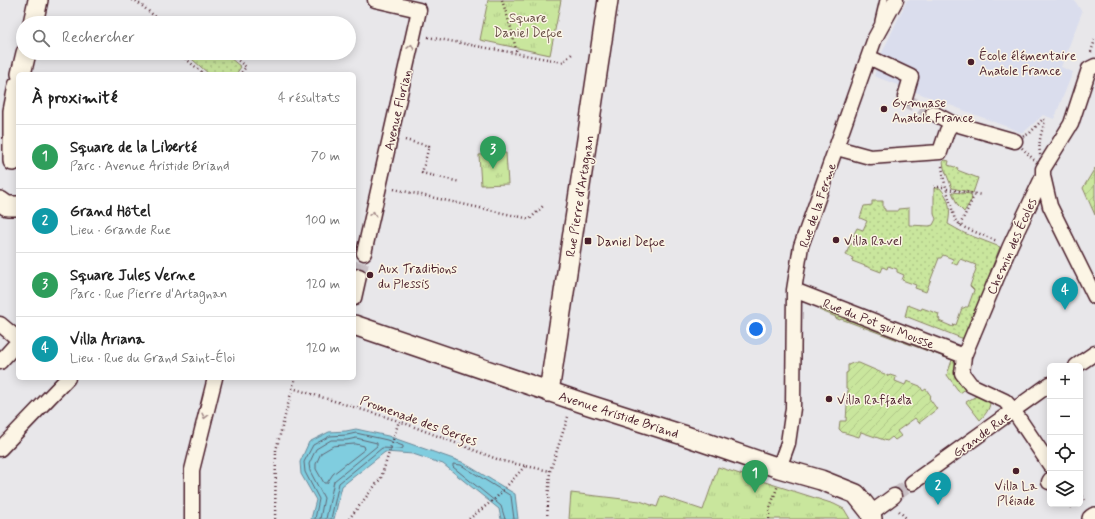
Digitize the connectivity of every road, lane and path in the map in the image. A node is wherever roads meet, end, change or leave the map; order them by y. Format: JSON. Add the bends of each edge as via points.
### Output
{"nodes":[{"id":1,"x":38,"y":0,"type":"edge"},
{"id":2,"x":132,"y":0,"type":"edge"},
{"id":3,"x":375,"y":0,"type":"edge"},
{"id":4,"x":502,"y":0,"type":"edge"},
{"id":5,"x":608,"y":0,"type":"edge"},
{"id":6,"x":884,"y":0,"type":"edge"},
{"id":7,"x":896,"y":0,"type":"edge"},
{"id":8,"x":35,"y":16,"type":"edge"},
{"id":9,"x":155,"y":16,"type":"edge"},
{"id":10,"x":414,"y":34,"type":"junction"},
{"id":11,"x":875,"y":38,"type":"junction"},
{"id":12,"x":572,"y":53,"type":"dead end"},
{"id":13,"x":517,"y":54,"type":"junction"},
{"id":14,"x":24,"y":60,"type":"edge"},
{"id":15,"x":187,"y":60,"type":"edge"},
{"id":16,"x":238,"y":60,"type":"edge"},
{"id":17,"x":875,"y":60,"type":"dead end"},
{"id":18,"x":1095,"y":66,"type":"edge"},
{"id":19,"x":21,"y":72,"type":"edge"},
{"id":20,"x":202,"y":72,"type":"edge"},
{"id":21,"x":242,"y":72,"type":"edge"},
{"id":22,"x":905,"y":97,"type":"dead end"},
{"id":23,"x":16,"y":98,"type":"edge"},
{"id":24,"x":933,"y":113,"type":"tunnel mouth"},
{"id":25,"x":952,"y":123,"type":"junction"},
{"id":26,"x":405,"y":140,"type":"dead end"},
{"id":27,"x":1016,"y":141,"type":"junction"},
{"id":28,"x":837,"y":148,"type":"junction"},
{"id":29,"x":940,"y":152,"type":"junction"},
{"id":30,"x":10,"y":163,"type":"edge"},
{"id":31,"x":1043,"y":173,"type":"junction"},
{"id":32,"x":460,"y":182,"type":"dead end"},
{"id":33,"x":379,"y":186,"type":"junction"},
{"id":34,"x":934,"y":187,"type":"dead end"},
{"id":35,"x":946,"y":188,"type":"junction"},
{"id":36,"x":975,"y":194,"type":"junction"},
{"id":37,"x":982,"y":195,"type":"dead end"},
{"id":38,"x":543,"y":206,"type":"dead end"},
{"id":39,"x":960,"y":225,"type":"junction"},
{"id":40,"x":1010,"y":246,"type":"junction"},
{"id":41,"x":364,"y":253,"type":"tunnel mouth"},
{"id":42,"x":359,"y":276,"type":"tunnel mouth"},
{"id":43,"x":356,"y":289,"type":"edge"},
{"id":44,"x":794,"y":290,"type":"junction"},
{"id":45,"x":1095,"y":297,"type":"edge"},
{"id":46,"x":0,"y":324,"type":"edge"},
{"id":47,"x":356,"y":326,"type":"edge"},
{"id":48,"x":16,"y":336,"type":"edge"},
{"id":49,"x":16,"y":344,"type":"edge"},
{"id":50,"x":1095,"y":353,"type":"edge"},
{"id":51,"x":964,"y":356,"type":"junction"},
{"id":52,"x":0,"y":362,"type":"edge"},
{"id":53,"x":1080,"y":363,"type":"edge"},
{"id":54,"x":66,"y":380,"type":"edge"},
{"id":55,"x":214,"y":380,"type":"edge"},
{"id":56,"x":294,"y":380,"type":"edge"},
{"id":57,"x":1047,"y":386,"type":"edge"},
{"id":58,"x":292,"y":388,"type":"junction"},
{"id":59,"x":549,"y":392,"type":"junction"},
{"id":60,"x":1013,"y":410,"type":"junction"},
{"id":61,"x":568,"y":417,"type":"dead end"},
{"id":62,"x":399,"y":421,"type":"junction"},
{"id":63,"x":0,"y":449,"type":"edge"},
{"id":64,"x":1047,"y":460,"type":"edge"},
{"id":65,"x":525,"y":466,"type":"junction"},
{"id":66,"x":550,"y":471,"type":"junction"},
{"id":67,"x":779,"y":476,"type":"junction"},
{"id":68,"x":912,"y":483,"type":"tunnel mouth"},
{"id":69,"x":1083,"y":497,"type":"edge"},
{"id":70,"x":1085,"y":500,"type":"dead end"},
{"id":71,"x":895,"y":503,"type":"joint"},
{"id":72,"x":871,"y":516,"type":"edge"},
{"id":73,"x":1095,"y":517,"type":"edge"},
{"id":74,"x":470,"y":518,"type":"edge"},
{"id":75,"x":192,"y":519,"type":"edge"},
{"id":76,"x":275,"y":519,"type":"edge"},
{"id":77,"x":349,"y":519,"type":"edge"},
{"id":78,"x":547,"y":519,"type":"edge"},
{"id":79,"x":769,"y":519,"type":"edge"},
{"id":80,"x":907,"y":519,"type":"edge"},
{"id":81,"x":1092,"y":519,"type":"edge"}],
"edges":[{"from":1,"to":8,"type":"street"},
{"from":2,"to":9,"type":"path"},
{"from":3,"to":10,"type":"street","name":"Avenue Florian","via":[[419,10]]},
{"from":4,"to":13,"type":"path"},
{"from":5,"to":59,"type":"street","name":"Rue Pierre d'Artagnan"},
{"from":6,"to":11,"type":"lane"},
{"from":7,"to":11,"type":"street","name":"Rue de la Ferme"},
{"from":10,"to":13,"type":"path"},
{"from":33,"to":10,"type":"street","name":"Avenue Florian","one_way":true},
{"from":11,"to":28,"type":"street","name":"Rue de la Ferme"},
{"from":12,"to":13,"type":"path","via":[[563,62]]},
{"from":14,"to":19,"type":"street"},
{"from":15,"to":20,"type":"path"},
{"from":16,"to":21,"type":"path","via":[[246,67]]},
{"from":17,"to":22,"type":"street","via":[[911,77]]},
{"from":18,"to":31,"type":"street","name":"Chemin des Écoles","via":[[1089,69],[1071,124]]},
{"from":23,"to":30,"type":"street"},
{"from":24,"to":25,"type":"street"},
{"from":25,"to":27,"type":"street"},
{"from":25,"to":29,"type":"street"},
{"from":26,"to":32,"type":"path","via":[[429,146],[422,173]]},
{"from":27,"to":31,"type":"path"},
{"from":27,"to":31,"type":"path","via":[[1030,133],[1044,119],[1039,139]]},
{"from":28,"to":29,"type":"street","via":[[870,157]]},
{"from":28,"to":44,"type":"street","name":"Rue de la Ferme","via":[[802,246]]},
{"from":29,"to":35,"type":"path"},
{"from":31,"to":40,"type":"street","name":"Chemin des Écoles"},
{"from":31,"to":45,"type":"street","via":[[1050,206]]},
{"from":33,"to":38,"type":"path","via":[[530,219]]},
{"from":41,"to":33,"type":"street","name":"Avenue Florian","one_way":true},
{"from":34,"to":35,"type":"path"},
{"from":35,"to":36,"type":"path"},
{"from":35,"to":39,"type":"path","via":[[955,220]]},
{"from":36,"to":37,"type":"path"},
{"from":36,"to":39,"type":"path"},
{"from":39,"to":40,"type":"path"},
{"from":40,"to":51,"type":"street","name":"Chemin des Écoles"},
{"from":42,"to":43,"type":"street"},
{"from":44,"to":51,"type":"street","name":"Rue du Pot qui Mousse"},
{"from":44,"to":67,"type":"street","name":"Rue de la Ferme","via":[[793,408],[788,443]]},
{"from":46,"to":48,"type":"street"},
{"from":47,"to":59,"type":"street","name":"Avenue Aristide Briand"},
{"from":49,"to":52,"type":"street"},
{"from":50,"to":53,"type":"street"},
{"from":51,"to":60,"type":"street","name":"Chemin des Écoles","via":[[962,373],[971,385],[1005,401]]},
{"from":54,"to":63,"type":"street"},
{"from":55,"to":75,"type":"street","one_way":true,"via":[[192,470]]},
{"from":56,"to":58,"type":"path"},
{"from":57,"to":60,"type":"street","name":"Grande Rue"},
{"from":58,"to":62,"type":"path","name":"Promenade des Berges"},
{"from":58,"to":76,"type":"path","via":[[276,450]]},
{"from":59,"to":67,"type":"street","name":"Avenue Aristide Briand","via":[[683,435]]},
{"from":60,"to":64,"type":"street","name":"Chemin des Écoles"},
{"from":60,"to":68,"type":"street","name":"Grande Rue"},
{"from":61,"to":66,"type":"path"},
{"from":62,"to":65,"type":"path","name":"Promenade des Berges","via":[[502,461]]},
{"from":62,"to":77,"type":"path","via":[[381,478]]},
{"from":65,"to":66,"type":"path","name":"Promenade des Berges"},
{"from":65,"to":74,"type":"path","via":[[496,498]]},
{"from":66,"to":78,"type":"path"},
{"from":67,"to":72,"type":"street","name":"Avenue Aristide Briand","via":[[821,480],[856,494]]},
{"from":67,"to":79,"type":"path"},
{"from":69,"to":70,"type":"path"},
{"from":71,"to":72,"type":"street"},
{"from":71,"to":80,"type":"path"},
{"from":73,"to":81,"type":"street"}]}
